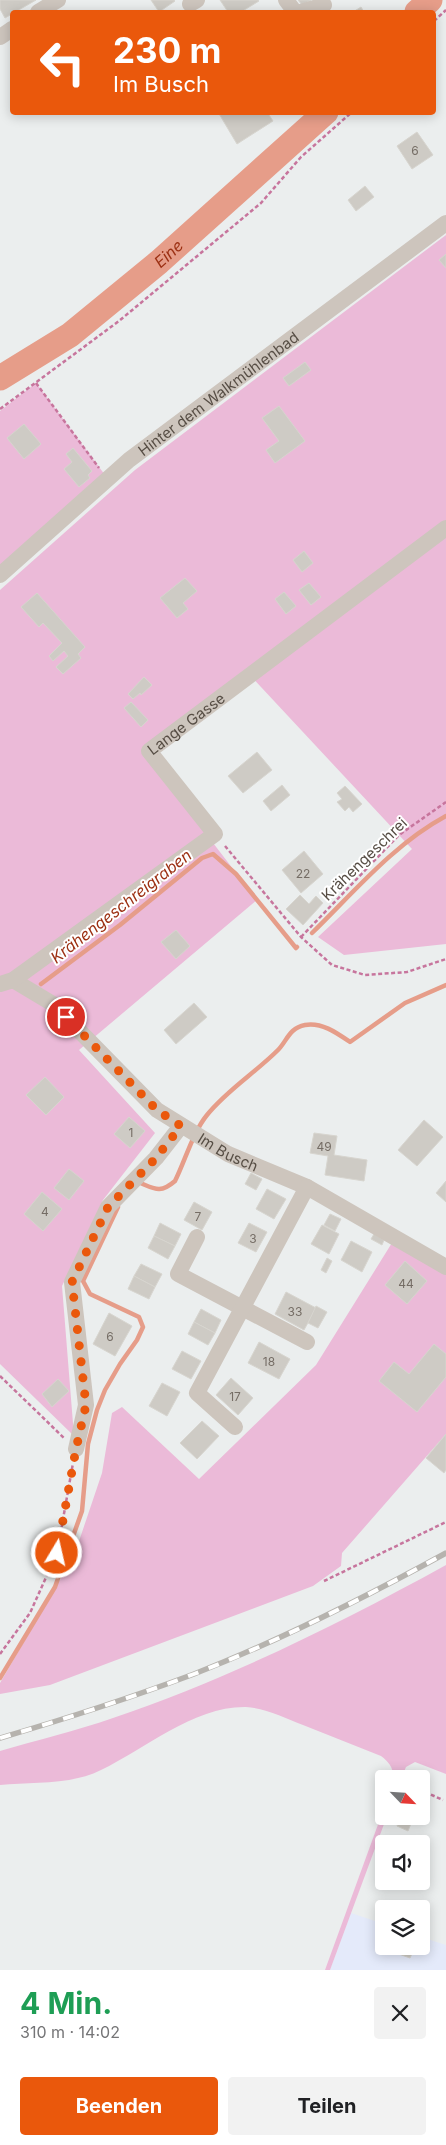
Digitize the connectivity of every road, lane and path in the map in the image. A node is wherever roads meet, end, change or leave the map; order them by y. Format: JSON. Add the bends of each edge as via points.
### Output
{"nodes":[{"id":1,"x":58,"y":0,"type":"edge"},
{"id":2,"x":324,"y":5,"type":"dead end"},
{"id":3,"x":41,"y":10,"type":"edge"},
{"id":4,"x":308,"y":10,"type":"edge"},
{"id":5,"x":446,"y":10,"type":"edge"},
{"id":6,"x":436,"y":19,"type":"edge"},
{"id":7,"x":349,"y":115,"type":"edge"},
{"id":8,"x":446,"y":223,"type":"edge"},
{"id":9,"x":36,"y":383,"type":"junction"},
{"id":10,"x":0,"y":409,"type":"edge"},
{"id":11,"x":108,"y":479,"type":"junction"},
{"id":12,"x":446,"y":528,"type":"edge"},
{"id":13,"x":0,"y":575,"type":"edge"},
{"id":14,"x":446,"y":802,"type":"edge"},
{"id":15,"x":215,"y":834,"type":"junction"},
{"id":16,"x":301,"y":937,"type":"junction"},
{"id":17,"x":446,"y":959,"type":"edge"},
{"id":18,"x":7,"y":982,"type":"edge"},
{"id":19,"x":190,"y":1131,"type":"junction"},
{"id":20,"x":307,"y":1187,"type":"junction"},
{"id":21,"x":197,"y":1237,"type":"dead end"},
{"id":22,"x":446,"y":1267,"type":"edge"},
{"id":23,"x":242,"y":1308,"type":"junction"},
{"id":24,"x":307,"y":1342,"type":"dead end"},
{"id":25,"x":0,"y":1376,"type":"edge"},
{"id":26,"x":235,"y":1427,"type":"dead end"},
{"id":27,"x":76,"y":1449,"type":"junction"},
{"id":28,"x":446,"y":1522,"type":"edge"},
{"id":29,"x":324,"y":1581,"type":"dead end"},
{"id":30,"x":0,"y":1654,"type":"edge"},
{"id":31,"x":430,"y":1794,"type":"edge"},
{"id":32,"x":443,"y":1800,"type":"dead end"}],
"edges":[{"from":1,"to":3,"type":"street"},
{"from":2,"to":4,"type":"street"},
{"from":5,"to":6,"type":"path"},
{"from":7,"to":9,"type":"path","via":[[301,157],[261,203],[119,321]]},
{"from":8,"to":11,"type":"street","name":"Hinter dem Walkmühlenbad"},
{"from":9,"to":10,"type":"path"},
{"from":9,"to":11,"type":"path"},
{"from":11,"to":13,"type":"street","name":"Hinter dem Walkmühlenbad"},
{"from":12,"to":15,"type":"street","name":"Lange Gasse","via":[[149,751]]},
{"from":14,"to":16,"type":"path","name":"Krähengeschrei","via":[[399,835]]},
{"from":15,"to":16,"type":"path"},
{"from":15,"to":18,"type":"street"},
{"from":16,"to":17,"type":"path","via":[[332,964],[365,975],[407,972]]},
{"from":18,"to":19,"type":"street","name":"Im Busch","via":[[53,1004],[157,1110]]},
{"from":19,"to":20,"type":"street","name":"Im Busch","via":[[228,1154]]},
{"from":19,"to":27,"type":"street","via":[[156,1158],[108,1207],[72,1282],[86,1405]]},
{"from":20,"to":22,"type":"street","name":"Im Busch"},
{"from":20,"to":23,"type":"street"},
{"from":21,"to":23,"type":"street","via":[[178,1274]]},
{"from":23,"to":24,"type":"street"},
{"from":23,"to":26,"type":"street","via":[[197,1393]]},
{"from":25,"to":27,"type":"path"},
{"from":27,"to":30,"type":"path","via":[[57,1553],[30,1613]]},
{"from":28,"to":29,"type":"path"},
{"from":31,"to":32,"type":"path"}]}
